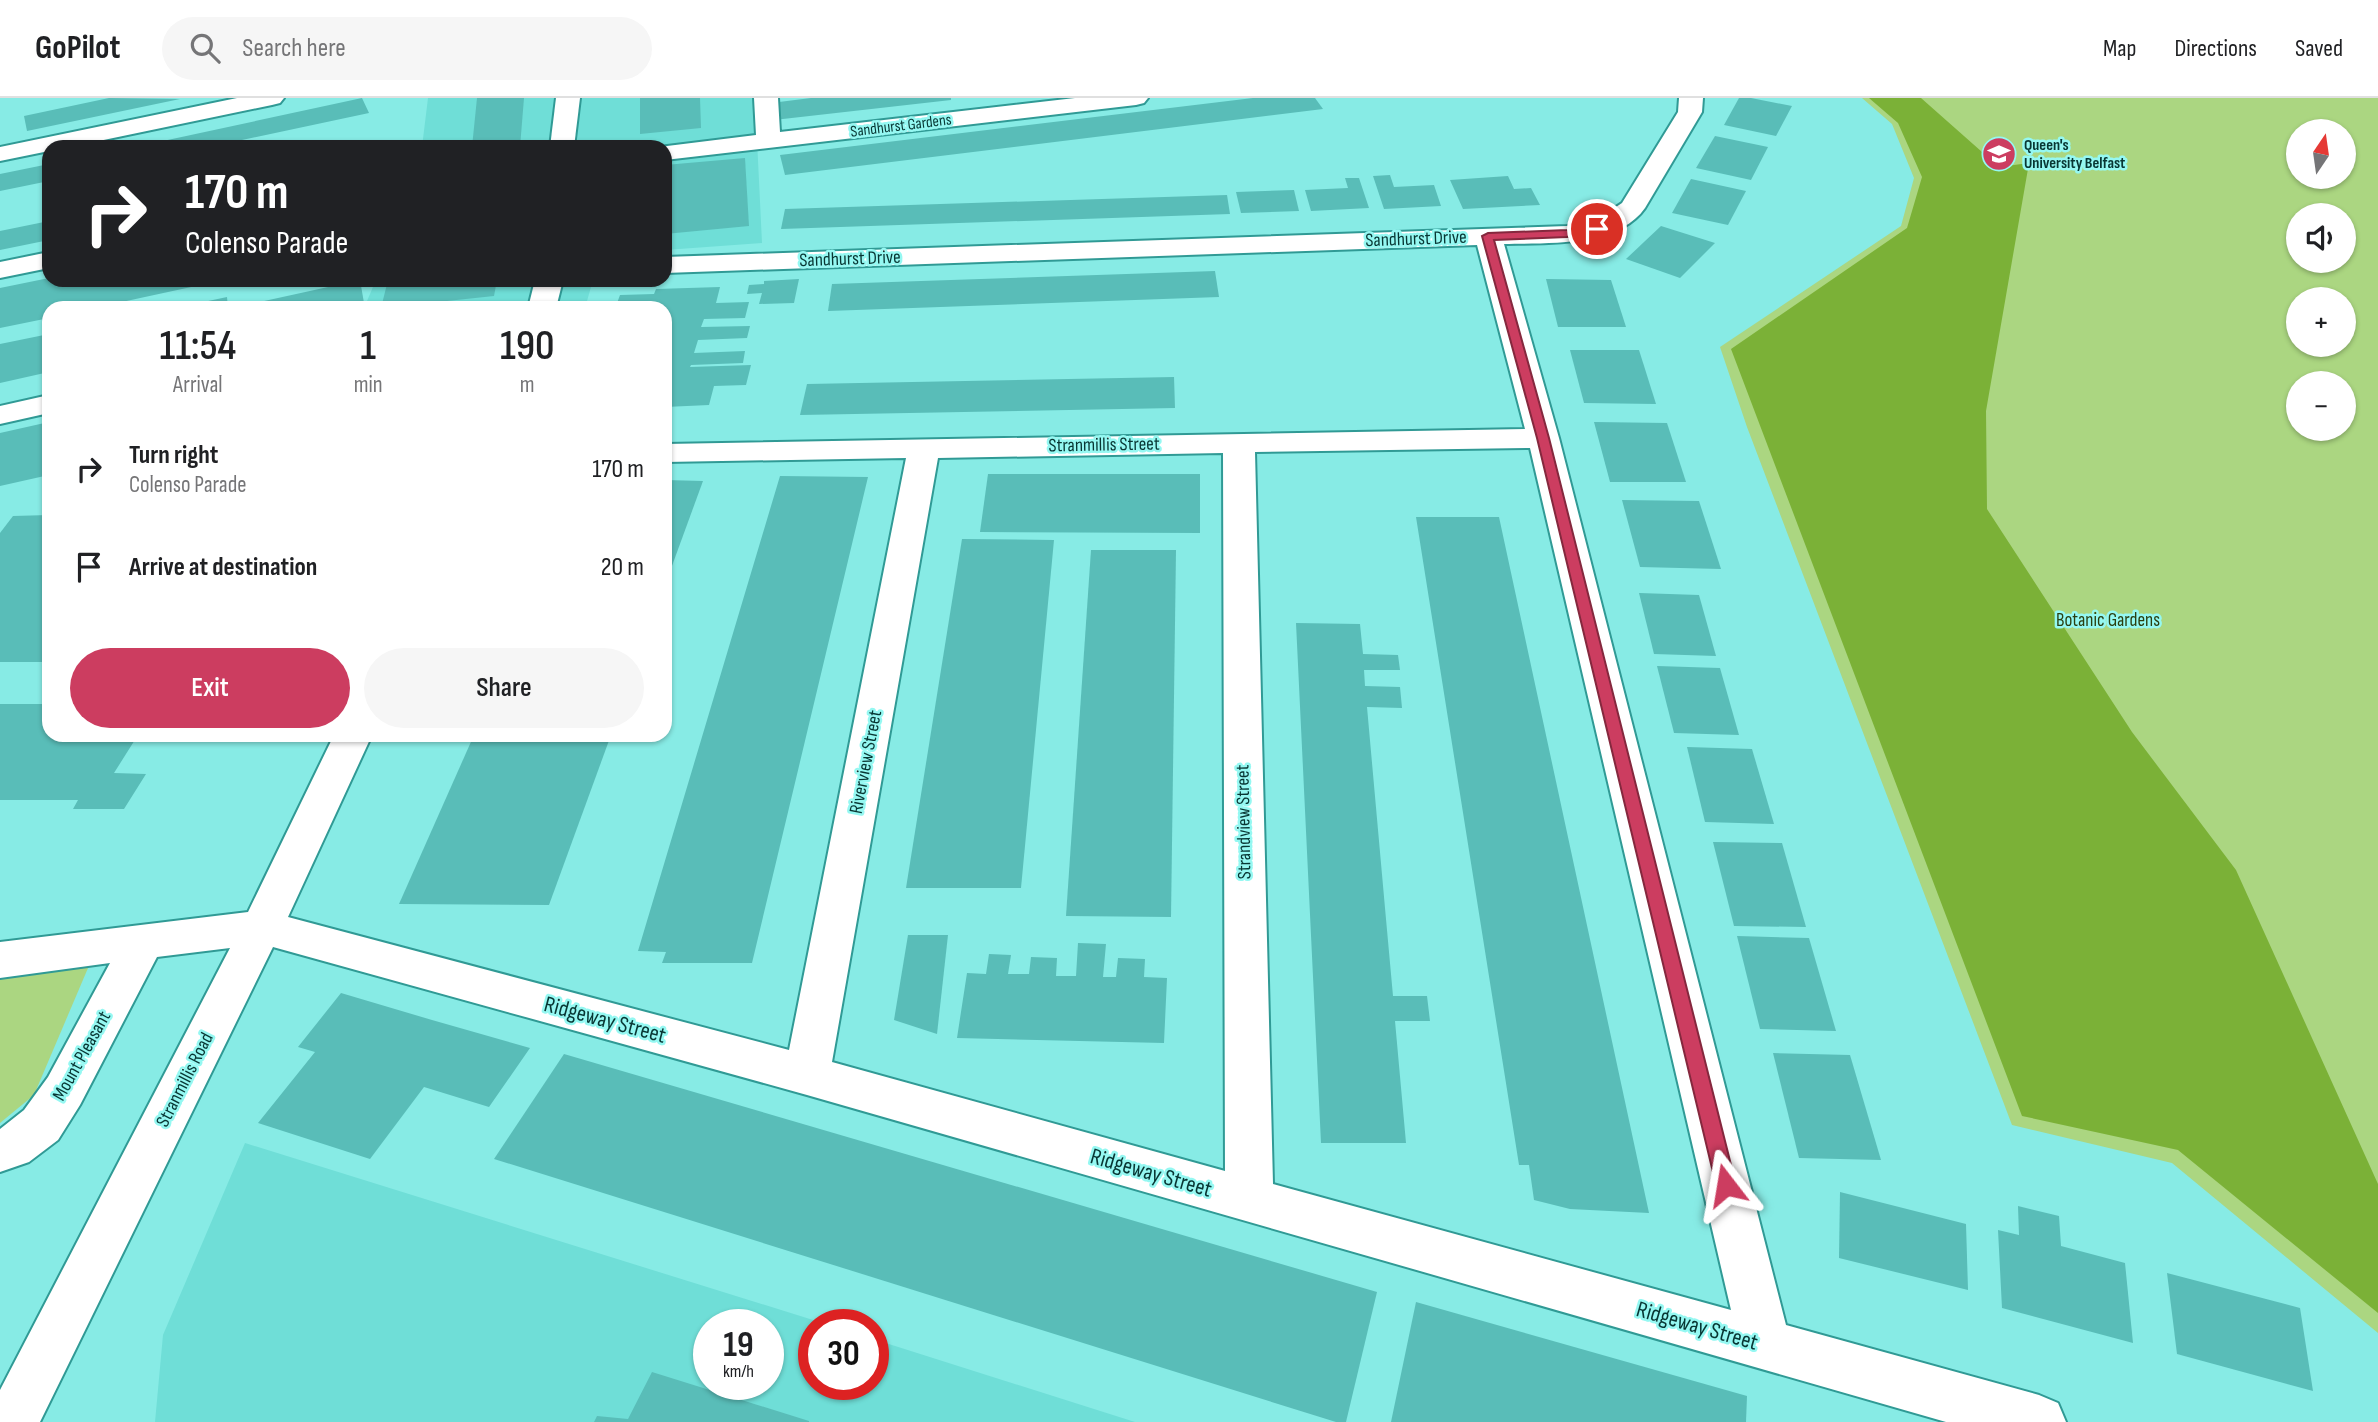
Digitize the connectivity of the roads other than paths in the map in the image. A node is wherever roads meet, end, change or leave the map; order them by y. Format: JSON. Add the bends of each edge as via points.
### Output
{"nodes":[{"id":1,"x":272,"y":98,"type":"edge"},
{"id":2,"x":568,"y":98,"type":"edge"},
{"id":3,"x":766,"y":98,"type":"edge"},
{"id":4,"x":1136,"y":98,"type":"edge"},
{"id":5,"x":1691,"y":98,"type":"edge"},
{"id":6,"x":68,"y":140,"type":"edge"},
{"id":7,"x":563,"y":140,"type":"edge"},
{"id":8,"x":768,"y":141,"type":"junction"},
{"id":9,"x":42,"y":145,"type":"edge"},
{"id":10,"x":672,"y":152,"type":"edge"},
{"id":11,"x":0,"y":154,"type":"edge"},
{"id":12,"x":1488,"y":236,"type":"junction"},
{"id":13,"x":42,"y":261,"type":"edge"},
{"id":14,"x":672,"y":265,"type":"edge"},
{"id":15,"x":0,"y":270,"type":"edge"},
{"id":16,"x":42,"y":406,"type":"edge"},
{"id":17,"x":0,"y":415,"type":"edge"},
{"id":18,"x":1543,"y":438,"type":"junction"},
{"id":19,"x":1238,"y":443,"type":"junction"},
{"id":20,"x":924,"y":449,"type":"junction"},
{"id":21,"x":672,"y":453,"type":"edge"},
{"id":22,"x":350,"y":742,"type":"edge"},
{"id":23,"x":262,"y":927,"type":"junction"},
{"id":24,"x":144,"y":943,"type":"junction"},
{"id":25,"x":0,"y":960,"type":"edge"},
{"id":26,"x":807,"y":1075,"type":"junction"},
{"id":27,"x":0,"y":1150,"type":"edge"},
{"id":28,"x":1249,"y":1201,"type":"junction"},
{"id":29,"x":1765,"y":1345,"type":"junction"},
{"id":30,"x":12,"y":1422,"type":"edge"},
{"id":31,"x":2039,"y":1422,"type":"edge"}],
"edges":[{"from":1,"to":6,"type":"street"},
{"from":2,"to":7,"type":"street"},
{"from":3,"to":8,"type":"street"},
{"from":4,"to":8,"type":"street","name":"Sandhurst Gardens"},
{"from":5,"to":12,"type":"street","via":[[1690,111],[1633,208],[1619,220],[1567,234]]},
{"from":8,"to":10,"type":"street","name":"Sandhurst Gardens"},
{"from":9,"to":11,"type":"street"},
{"from":12,"to":14,"type":"street","name":"Sandhurst Drive"},
{"from":12,"to":18,"type":"street","name":"Sandhurst Drive"},
{"from":13,"to":15,"type":"street"},
{"from":16,"to":17,"type":"street"},
{"from":18,"to":19,"type":"street","name":"Stranmillis Street"},
{"from":18,"to":29,"type":"street","name":"Sandhurst Drive"},
{"from":19,"to":20,"type":"street","name":"Stranmillis Street"},
{"from":19,"to":28,"type":"street","name":"Strandview Street"},
{"from":20,"to":21,"type":"street","name":"Stranmillis Street"},
{"from":20,"to":26,"type":"street","name":"Riverview Street"},
{"from":22,"to":23,"type":"street","name":"Stranmillis Road"},
{"from":23,"to":24,"type":"street"},
{"from":23,"to":26,"type":"street","name":"Ridgeway Street"},
{"from":23,"to":30,"type":"street","name":"Stranmillis Road"},
{"from":24,"to":25,"type":"street"},
{"from":24,"to":27,"type":"street","name":"Mount Pleasant","via":[[57,1102],[41,1125],[12,1147]]},
{"from":26,"to":28,"type":"street","name":"Ridgeway Street"},
{"from":28,"to":29,"type":"street","name":"Ridgeway Street"},
{"from":29,"to":31,"type":"street","name":"Ridgeway Street"}]}
